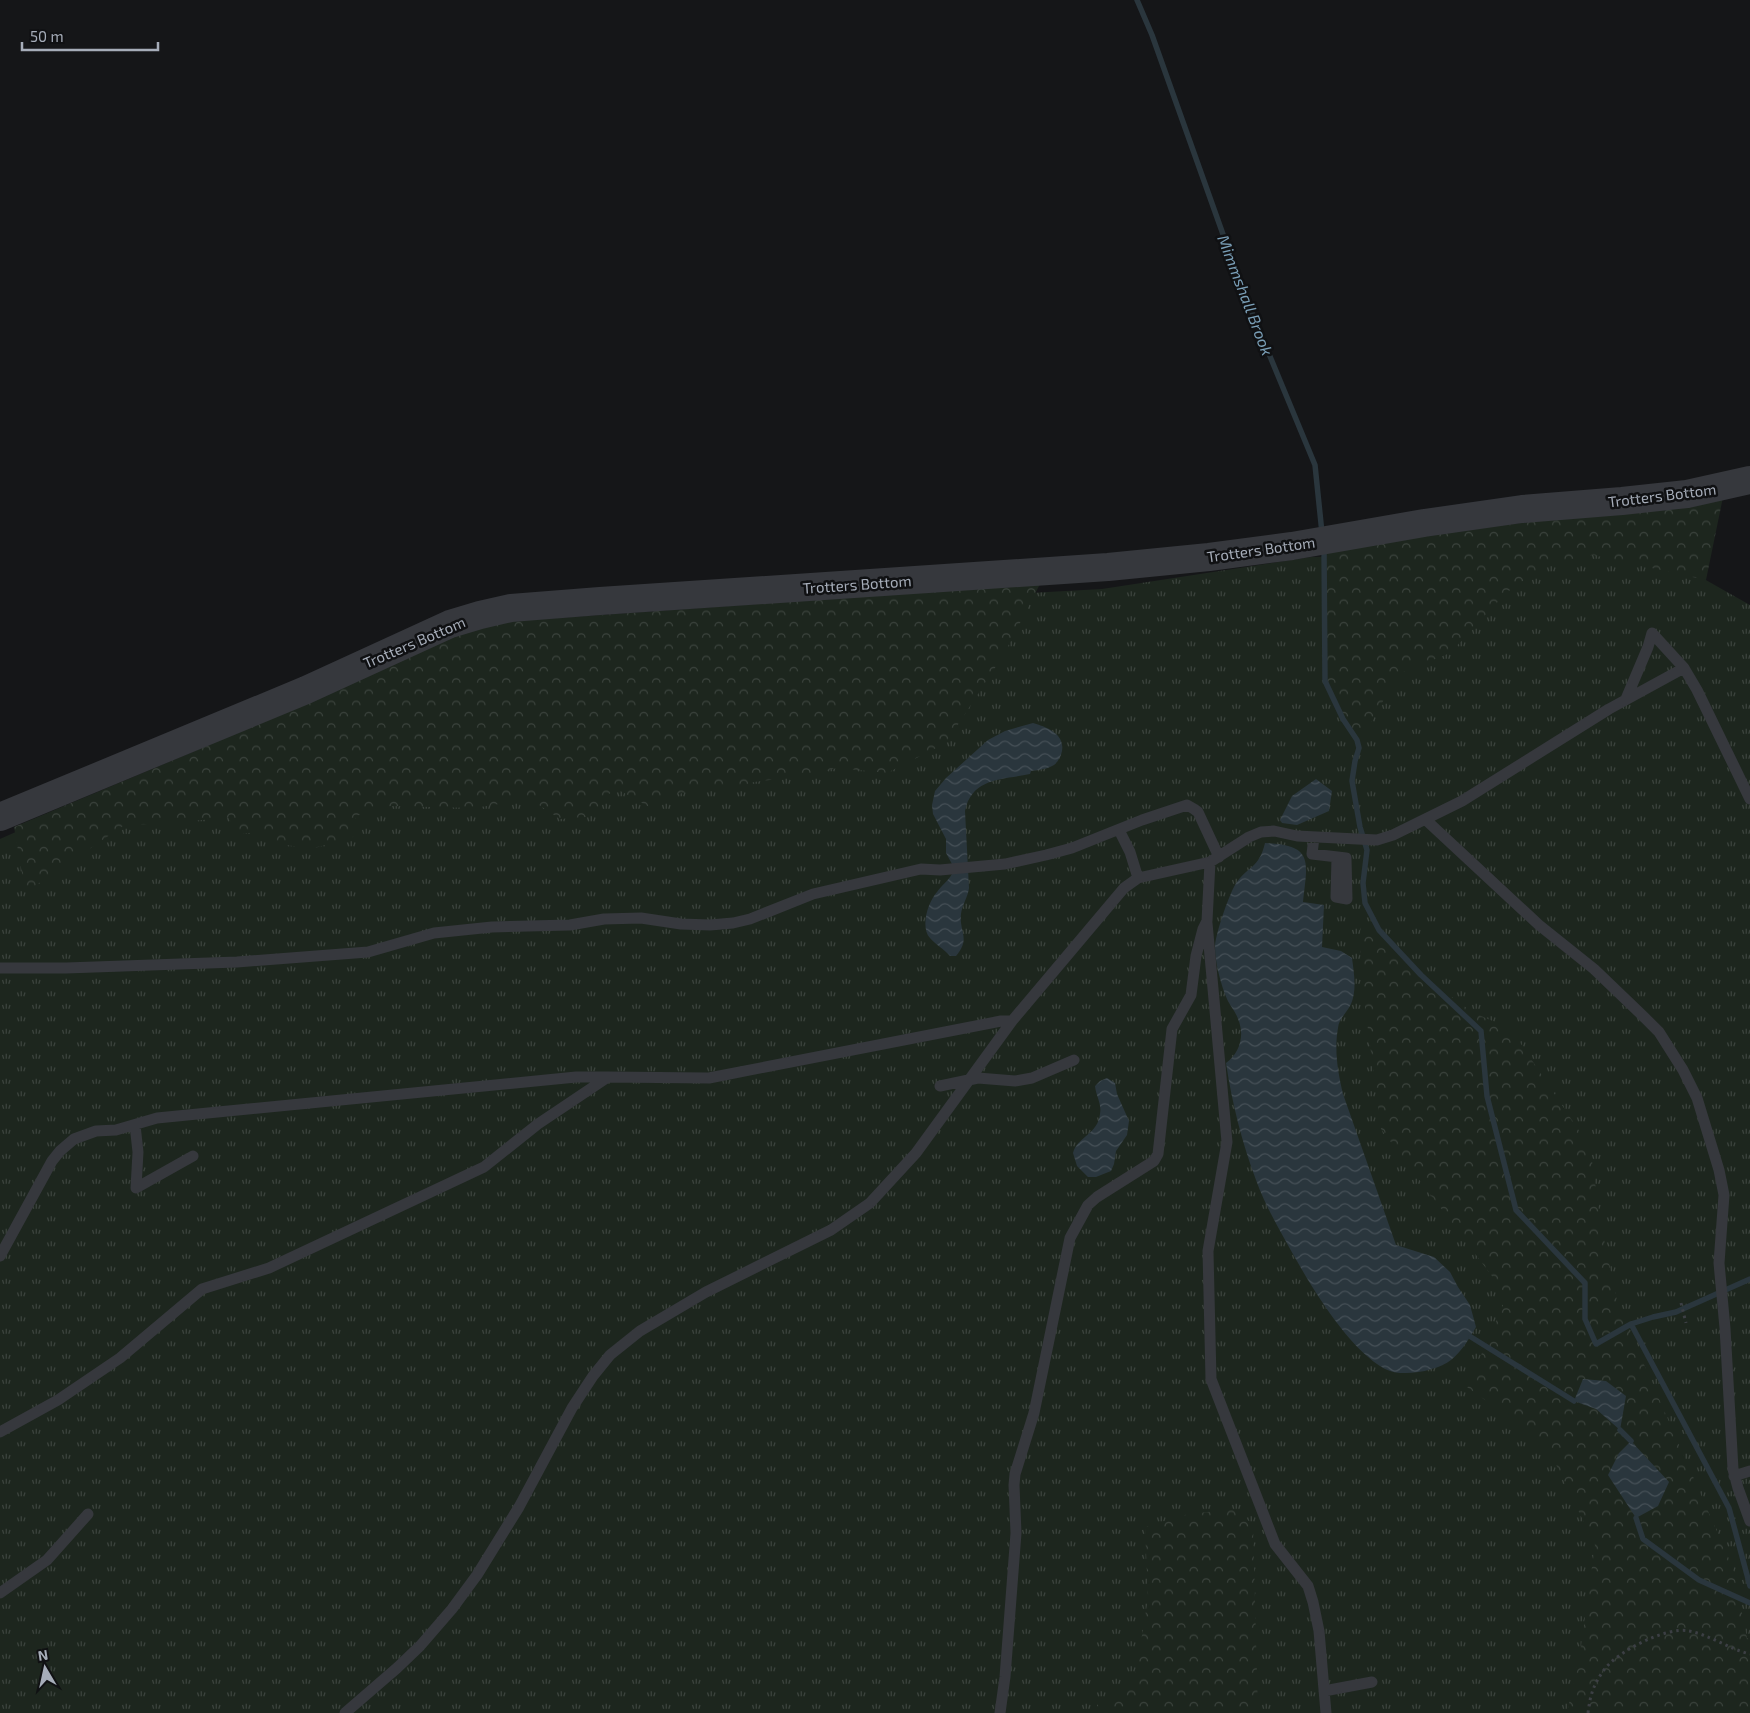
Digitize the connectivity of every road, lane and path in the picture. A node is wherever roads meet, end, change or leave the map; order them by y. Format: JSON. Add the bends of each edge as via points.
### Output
{"nodes":[{"id":1,"x":1750,"y":480,"type":"edge"},
{"id":2,"x":1684,"y":668,"type":"junction"},
{"id":3,"x":1626,"y":699,"type":"junction"},
{"id":4,"x":1750,"y":799,"type":"edge"},
{"id":5,"x":0,"y":817,"type":"edge"},
{"id":6,"x":1426,"y":820,"type":"junction"},
{"id":7,"x":1118,"y":830,"type":"junction"},
{"id":8,"x":1314,"y":837,"type":"junction"},
{"id":9,"x":1337,"y":857,"type":"dead end"},
{"id":10,"x":1214,"y":859,"type":"junction"},
{"id":11,"x":1138,"y":878,"type":"junction"},
{"id":12,"x":1207,"y":921,"type":"junction"},
{"id":13,"x":0,"y":968,"type":"edge"},
{"id":14,"x":1012,"y":1021,"type":"junction"},
{"id":15,"x":1074,"y":1060,"type":"dead end"},
{"id":16,"x":608,"y":1077,"type":"junction"},
{"id":17,"x":971,"y":1079,"type":"junction"},
{"id":18,"x":940,"y":1086,"type":"dead end"},
{"id":19,"x":135,"y":1126,"type":"junction"},
{"id":20,"x":193,"y":1156,"type":"dead end"},
{"id":21,"x":0,"y":1256,"type":"edge"},
{"id":22,"x":1681,"y":1303,"type":"dead end"},
{"id":23,"x":1686,"y":1323,"type":"dead end"},
{"id":24,"x":0,"y":1432,"type":"edge"},
{"id":25,"x":1750,"y":1471,"type":"edge"},
{"id":26,"x":1734,"y":1476,"type":"junction"},
{"id":27,"x":88,"y":1514,"type":"dead end"},
{"id":28,"x":1750,"y":1521,"type":"edge"},
{"id":29,"x":0,"y":1592,"type":"edge"},
{"id":30,"x":1750,"y":1654,"type":"edge"},
{"id":31,"x":1372,"y":1682,"type":"dead end"},
{"id":32,"x":1324,"y":1691,"type":"junction"},
{"id":33,"x":346,"y":1713,"type":"edge"},
{"id":34,"x":1000,"y":1713,"type":"edge"},
{"id":35,"x":1326,"y":1713,"type":"edge"},
{"id":36,"x":1588,"y":1713,"type":"edge"}],
"edges":[{"from":1,"to":5,"type":"street","name":"Trotters Bottom","via":[[1687,494],[1522,509],[1209,557],[1108,567],[511,608],[450,624],[306,690]]},
{"from":2,"to":3,"type":"lane"},
{"from":2,"to":3,"type":"lane","via":[[1652,633]]},
{"from":2,"to":4,"type":"lane"},
{"from":3,"to":6,"type":"lane"},
{"from":6,"to":8,"type":"lane","via":[[1377,840]]},
{"from":6,"to":26,"type":"lane","via":[[1659,1032],[1697,1098],[1724,1195],[1719,1263]]},
{"from":7,"to":10,"type":"lane","via":[[1187,805],[1198,812]]},
{"from":7,"to":11,"type":"lane","via":[[1130,852]]},
{"from":7,"to":13,"type":"lane","via":[[1039,857],[1005,864],[921,869],[813,894],[733,923],[710,925],[641,918],[604,919],[570,925],[492,927],[434,933],[368,952],[237,962]]},
{"from":8,"to":9,"type":"lane","via":[[1312,854]]},
{"from":8,"to":10,"type":"lane","via":[[1261,832]]},
{"from":10,"to":11,"type":"lane"},
{"from":10,"to":12,"type":"lane"},
{"from":11,"to":14,"type":"lane","via":[[1124,888]]},
{"from":12,"to":32,"type":"lane","via":[[1226,1142],[1208,1251],[1211,1379],[1275,1544],[1308,1586],[1319,1631]]},
{"from":12,"to":34,"type":"lane","via":[[1196,956],[1191,996],[1172,1029],[1158,1154],[1088,1205],[1070,1238],[1034,1413],[1015,1474],[1016,1533]]},
{"from":14,"to":16,"type":"lane","via":[[710,1078]]},
{"from":14,"to":17,"type":"lane"},
{"from":15,"to":17,"type":"lane","via":[[1032,1078]]},
{"from":16,"to":19,"type":"lane","via":[[576,1077],[225,1110],[157,1118]]},
{"from":16,"to":24,"type":"lane","via":[[538,1124],[484,1167],[269,1268],[202,1289],[120,1358],[58,1400]]},
{"from":17,"to":18,"type":"lane"},
{"from":17,"to":33,"type":"lane","via":[[916,1153],[870,1203],[831,1230],[706,1292],[640,1331],[610,1356],[572,1408],[519,1507],[477,1575],[420,1646]]},
{"from":19,"to":20,"type":"lane","via":[[138,1152],[136,1188]]},
{"from":19,"to":21,"type":"lane","via":[[96,1131],[74,1139],[60,1151],[33,1193]]},
{"from":22,"to":23,"type":"path"},
{"from":25,"to":26,"type":"lane"},
{"from":26,"to":28,"type":"lane"},
{"from":27,"to":29,"type":"lane","via":[[47,1560]]},
{"from":30,"to":36,"type":"path","via":[[1687,1630],[1661,1634],[1621,1654],[1605,1669],[1591,1692]]},
{"from":31,"to":32,"type":"lane"},
{"from":32,"to":35,"type":"lane"}]}
